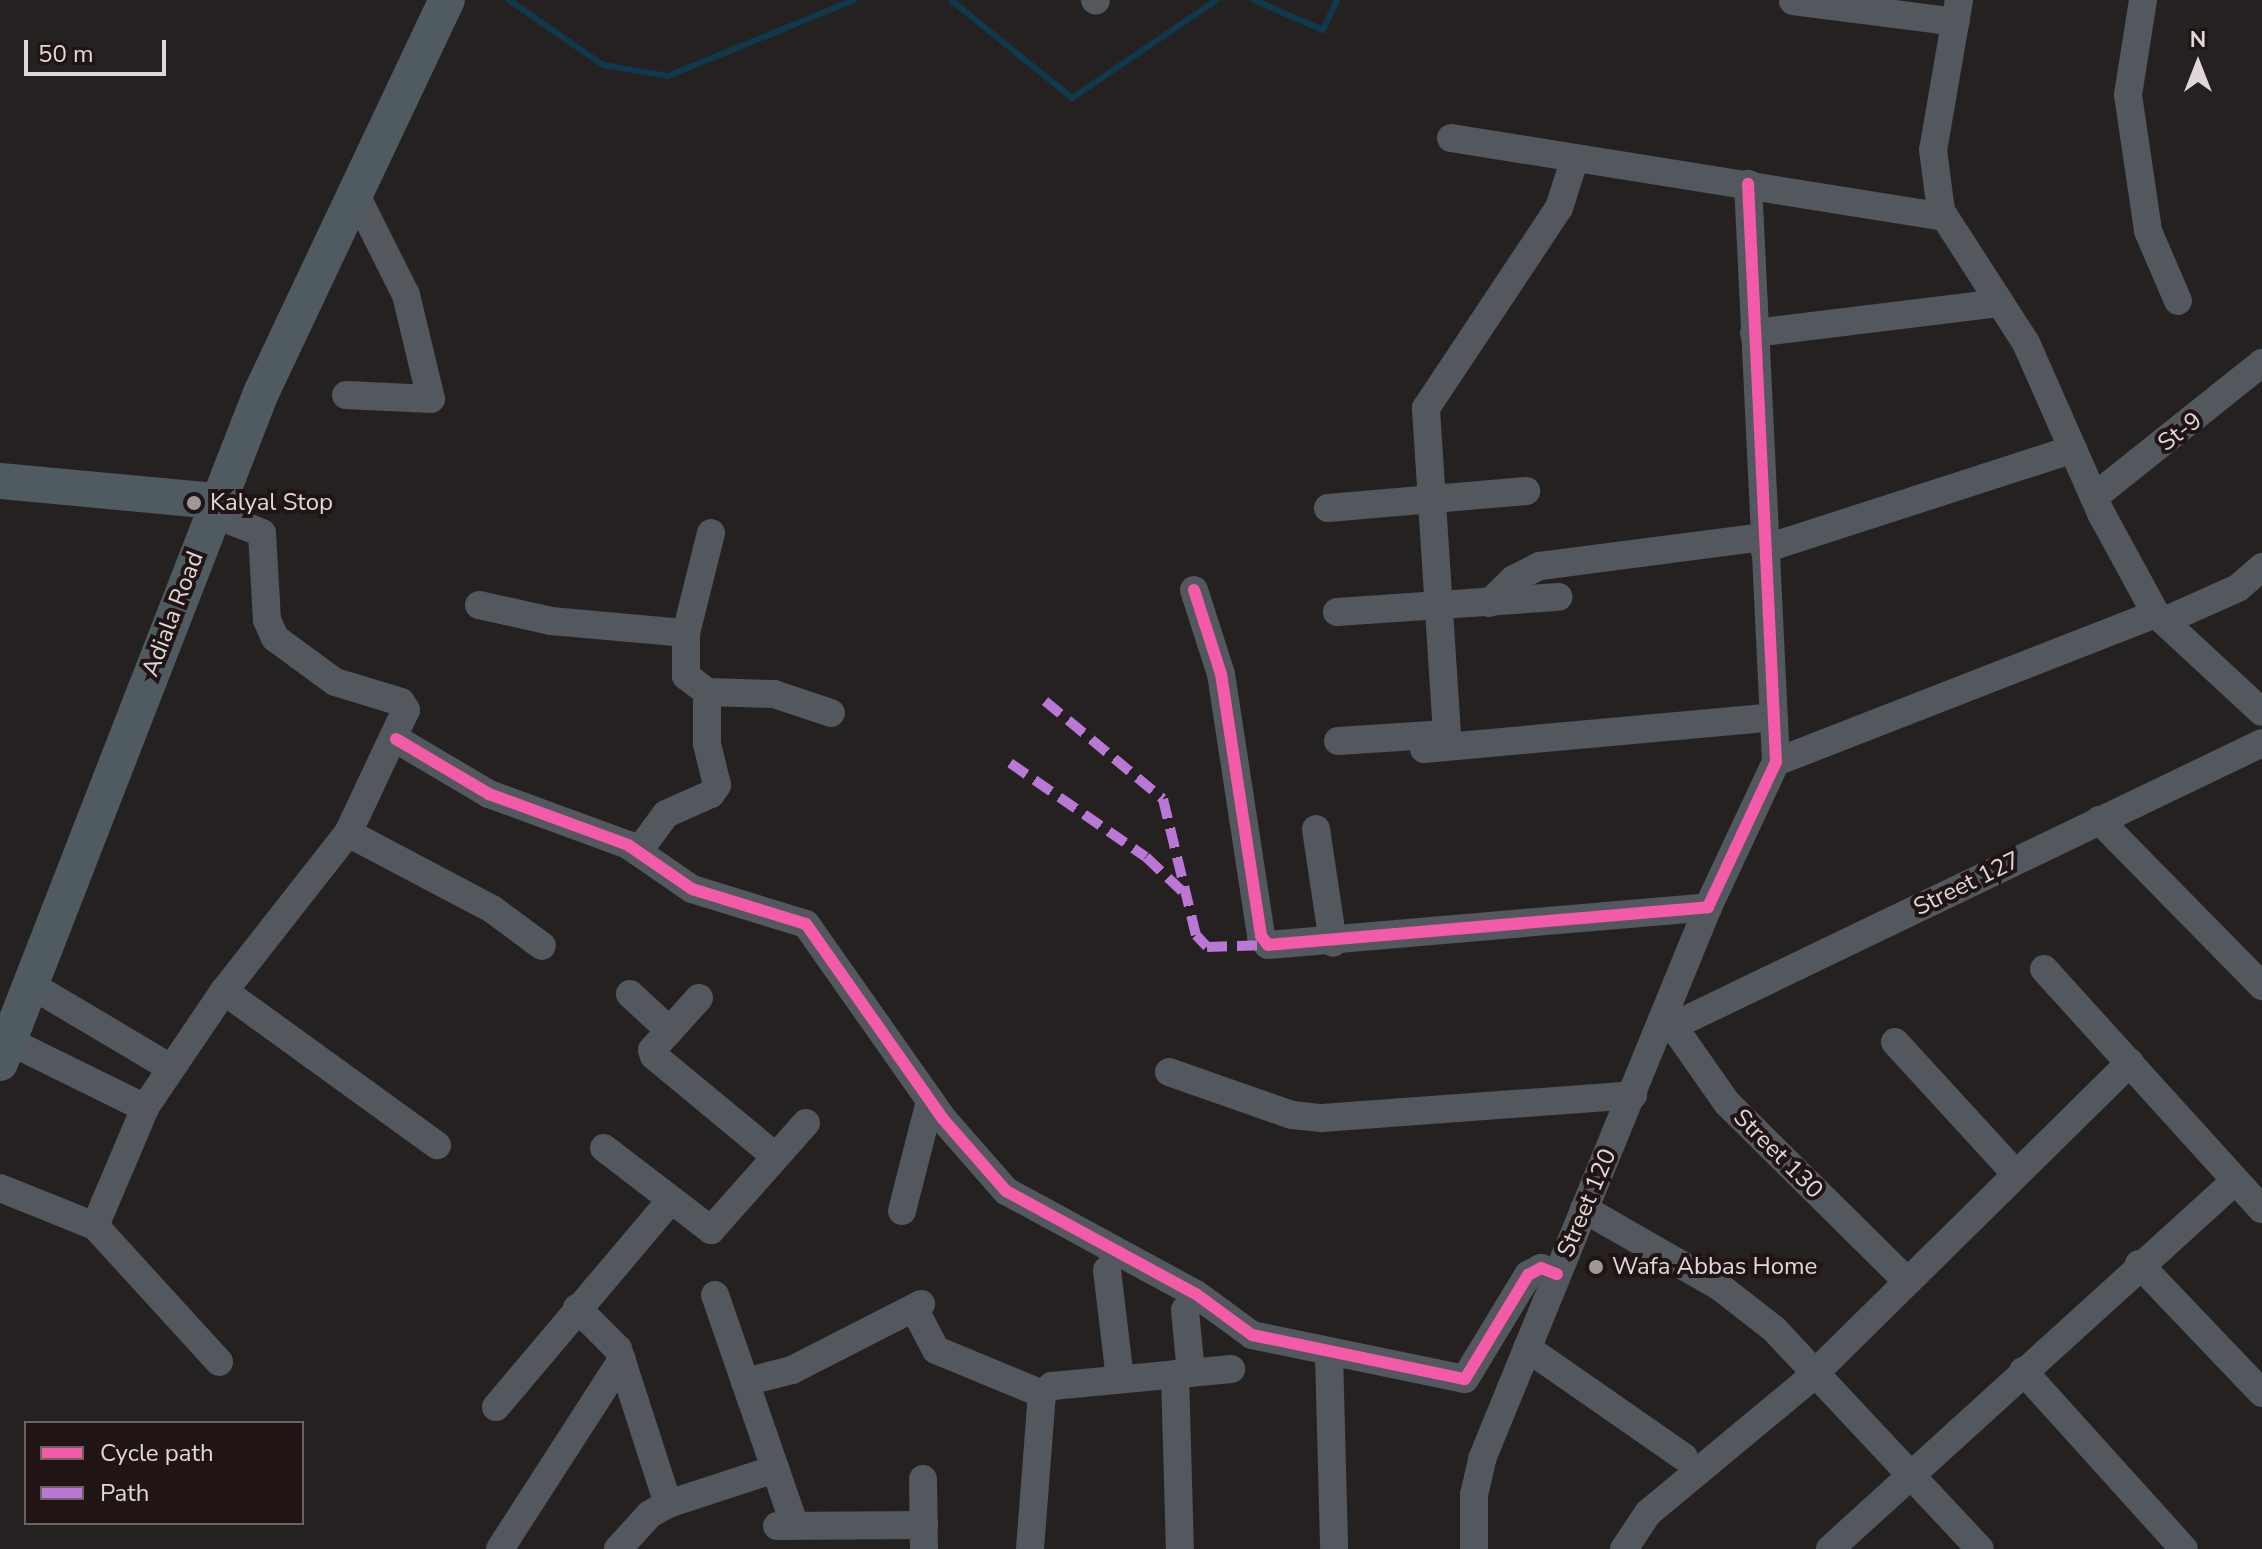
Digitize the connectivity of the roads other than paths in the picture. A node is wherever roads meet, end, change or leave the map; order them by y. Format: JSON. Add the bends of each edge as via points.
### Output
{"nodes":[{"id":1,"x":426,"y":0,"type":"edge"},
{"id":2,"x":447,"y":0,"type":"edge"},
{"id":3,"x":2143,"y":0,"type":"edge"},
{"id":4,"x":1793,"y":1,"type":"edge"},
{"id":5,"x":1958,"y":11,"type":"edge"},
{"id":6,"x":1451,"y":138,"type":"dead end"},
{"id":7,"x":1574,"y":161,"type":"junction"},
{"id":8,"x":1748,"y":184,"type":"junction"},
{"id":9,"x":355,"y":193,"type":"junction"},
{"id":10,"x":1945,"y":217,"type":"junction"},
{"id":11,"x":2178,"y":301,"type":"dead end"},
{"id":12,"x":2000,"y":303,"type":"junction"},
{"id":13,"x":1754,"y":333,"type":"junction"},
{"id":14,"x":2262,"y":363,"type":"edge"},
{"id":15,"x":346,"y":395,"type":"dead end"},
{"id":16,"x":2073,"y":449,"type":"junction"},
{"id":17,"x":0,"y":481,"type":"edge"},
{"id":18,"x":1526,"y":491,"type":"dead end"},
{"id":19,"x":2094,"y":497,"type":"junction"},
{"id":20,"x":208,"y":503,"type":"junction"},
{"id":21,"x":1431,"y":503,"type":"junction"},
{"id":22,"x":1328,"y":508,"type":"dead end"},
{"id":23,"x":711,"y":533,"type":"dead end"},
{"id":24,"x":1764,"y":543,"type":"junction"},
{"id":25,"x":2262,"y":567,"type":"edge"},
{"id":26,"x":1194,"y":590,"type":"dead end"},
{"id":27,"x":1558,"y":597,"type":"dead end"},
{"id":28,"x":1489,"y":603,"type":"junction"},
{"id":29,"x":479,"y":605,"type":"dead end"},
{"id":30,"x":1437,"y":608,"type":"junction"},
{"id":31,"x":1337,"y":612,"type":"dead end"},
{"id":32,"x":2160,"y":617,"type":"junction"},
{"id":33,"x":686,"y":633,"type":"junction"},
{"id":34,"x":707,"y":692,"type":"junction"},
{"id":35,"x":2262,"y":712,"type":"edge"},
{"id":36,"x":831,"y":713,"type":"dead end"},
{"id":37,"x":1774,"y":717,"type":"junction"},
{"id":38,"x":396,"y":739,"type":"junction"},
{"id":39,"x":1459,"y":740,"type":"junction"},
{"id":40,"x":1338,"y":741,"type":"dead end"},
{"id":41,"x":2262,"y":743,"type":"edge"},
{"id":42,"x":1397,"y":751,"type":"dead end"},
{"id":43,"x":1776,"y":762,"type":"junction"},
{"id":44,"x":2099,"y":820,"type":"junction"},
{"id":45,"x":1316,"y":829,"type":"dead end"},
{"id":46,"x":348,"y":833,"type":"junction"},
{"id":47,"x":638,"y":852,"type":"junction"},
{"id":48,"x":1708,"y":907,"type":"junction"},
{"id":49,"x":1333,"y":943,"type":"junction"},
{"id":50,"x":542,"y":946,"type":"dead end"},
{"id":51,"x":2044,"y":969,"type":"dead end"},
{"id":52,"x":31,"y":985,"type":"junction"},
{"id":53,"x":2262,"y":986,"type":"edge"},
{"id":54,"x":224,"y":991,"type":"junction"},
{"id":55,"x":630,"y":994,"type":"dead end"},
{"id":56,"x":699,"y":998,"type":"dead end"},
{"id":57,"x":1669,"y":1021,"type":"junction"},
{"id":58,"x":670,"y":1031,"type":"junction"},
{"id":59,"x":3,"y":1038,"type":"edge"},
{"id":60,"x":1895,"y":1042,"type":"dead end"},
{"id":61,"x":2130,"y":1062,"type":"junction"},
{"id":62,"x":171,"y":1068,"type":"junction"},
{"id":63,"x":1169,"y":1072,"type":"dead end"},
{"id":64,"x":1633,"y":1095,"type":"junction"},
{"id":65,"x":930,"y":1101,"type":"junction"},
{"id":66,"x":145,"y":1108,"type":"junction"},
{"id":67,"x":806,"y":1123,"type":"dead end"},
{"id":68,"x":437,"y":1145,"type":"dead end"},
{"id":69,"x":604,"y":1148,"type":"dead end"},
{"id":70,"x":776,"y":1157,"type":"junction"},
{"id":71,"x":2016,"y":1174,"type":"junction"},
{"id":72,"x":0,"y":1188,"type":"edge"},
{"id":73,"x":2251,"y":1191,"type":"edge"},
{"id":74,"x":669,"y":1202,"type":"junction"},
{"id":75,"x":1584,"y":1209,"type":"junction"},
{"id":76,"x":902,"y":1211,"type":"dead end"},
{"id":77,"x":95,"y":1226,"type":"junction"},
{"id":78,"x":2139,"y":1264,"type":"junction"},
{"id":79,"x":1107,"y":1270,"type":"dead end"},
{"id":80,"x":1557,"y":1274,"type":"junction"},
{"id":81,"x":1906,"y":1280,"type":"junction"},
{"id":82,"x":715,"y":1295,"type":"dead end"},
{"id":83,"x":577,"y":1308,"type":"junction"},
{"id":84,"x":1185,"y":1310,"type":"dead end"},
{"id":85,"x":1527,"y":1348,"type":"junction"},
{"id":86,"x":1329,"y":1353,"type":"junction"},
{"id":87,"x":622,"y":1360,"type":"junction"},
{"id":88,"x":219,"y":1362,"type":"dead end"},
{"id":89,"x":1231,"y":1369,"type":"dead end"},
{"id":90,"x":2023,"y":1371,"type":"junction"},
{"id":91,"x":1183,"y":1374,"type":"junction"},
{"id":92,"x":1813,"y":1374,"type":"junction"},
{"id":93,"x":1120,"y":1379,"type":"junction"},
{"id":94,"x":745,"y":1382,"type":"junction"},
{"id":95,"x":2262,"y":1393,"type":"edge"},
{"id":96,"x":1042,"y":1394,"type":"junction"},
{"id":97,"x":496,"y":1407,"type":"dead end"},
{"id":98,"x":1684,"y":1457,"type":"dead end"},
{"id":99,"x":775,"y":1469,"type":"junction"},
{"id":100,"x":1910,"y":1475,"type":"junction"},
{"id":101,"x":923,"y":1479,"type":"dead end"},
{"id":102,"x":668,"y":1504,"type":"junction"},
{"id":103,"x":801,"y":1532,"type":"edge"},
{"id":104,"x":924,"y":1537,"type":"edge"},
{"id":105,"x":500,"y":1549,"type":"edge"},
{"id":106,"x":618,"y":1549,"type":"edge"},
{"id":107,"x":1030,"y":1549,"type":"edge"},
{"id":108,"x":1180,"y":1549,"type":"edge"},
{"id":109,"x":1334,"y":1549,"type":"edge"},
{"id":110,"x":1474,"y":1549,"type":"edge"},
{"id":111,"x":1624,"y":1549,"type":"edge"},
{"id":112,"x":1830,"y":1549,"type":"edge"},
{"id":113,"x":1980,"y":1549,"type":"edge"},
{"id":114,"x":2184,"y":1549,"type":"edge"}],
"edges":[{"from":1,"to":20,"type":"main road","name":"Adiala Road"},
{"from":2,"to":9,"type":"main road","name":"Adiala Road"},
{"from":3,"to":11,"type":"street","via":[[2128,95],[2148,231]]},
{"from":4,"to":5,"type":"street"},
{"from":5,"to":10,"type":"street","via":[[1933,150]]},
{"from":6,"to":7,"type":"street"},
{"from":7,"to":8,"type":"street"},
{"from":7,"to":21,"type":"street","via":[[1559,208],[1426,408]]},
{"from":8,"to":10,"type":"street"},
{"from":8,"to":13,"type":"street"},
{"from":9,"to":15,"type":"street","via":[[406,295],[431,399]]},
{"from":9,"to":20,"type":"main road","name":"Adiala Road"},
{"from":10,"to":12,"type":"street"},
{"from":12,"to":13,"type":"street"},
{"from":12,"to":16,"type":"street","via":[[2026,343]]},
{"from":13,"to":24,"type":"street"},
{"from":14,"to":19,"type":"street","name":"St-9"},
{"from":16,"to":19,"type":"street"},
{"from":16,"to":24,"type":"street"},
{"from":17,"to":20,"type":"main road"},
{"from":18,"to":21,"type":"street"},
{"from":19,"to":32,"type":"street"},
{"from":20,"to":38,"type":"street","via":[[262,533],[267,620],[275,638],[335,682],[401,702],[406,710]]},
{"from":20,"to":52,"type":"main road","name":"Adiala Road"},
{"from":20,"to":59,"type":"main road","name":"Adiala Road"},
{"from":21,"to":22,"type":"street"},
{"from":21,"to":30,"type":"street"},
{"from":23,"to":33,"type":"street"},
{"from":24,"to":28,"type":"street","via":[[1540,566],[1514,579]]},
{"from":24,"to":37,"type":"street"},
{"from":25,"to":32,"type":"street","via":[[2238,588]]},
{"from":26,"to":49,"type":"street","via":[[1221,674],[1261,936],[1282,947]]},
{"from":27,"to":28,"type":"street"},
{"from":28,"to":30,"type":"street"},
{"from":29,"to":33,"type":"street","via":[[551,621]]},
{"from":30,"to":31,"type":"street"},
{"from":30,"to":39,"type":"street"},
{"from":32,"to":35,"type":"street"},
{"from":32,"to":43,"type":"street"},
{"from":33,"to":34,"type":"street","via":[[686,676]]},
{"from":34,"to":36,"type":"street","via":[[774,694]]},
{"from":34,"to":47,"type":"street","via":[[707,744],[717,785],[711,794],[666,814]]},
{"from":37,"to":39,"type":"street"},
{"from":37,"to":43,"type":"street"},
{"from":38,"to":46,"type":"street"},
{"from":38,"to":47,"type":"street","via":[[489,794]]},
{"from":39,"to":40,"type":"street"},
{"from":39,"to":42,"type":"street"},
{"from":41,"to":44,"type":"street","name":"Street 127"},
{"from":43,"to":48,"type":"street","name":"Street 120"},
{"from":44,"to":53,"type":"street"},
{"from":44,"to":57,"type":"street","name":"Street 127"},
{"from":45,"to":49,"type":"street"},
{"from":46,"to":50,"type":"street","via":[[492,909]]},
{"from":46,"to":54,"type":"street"},
{"from":47,"to":65,"type":"street","via":[[692,889],[815,932]]},
{"from":48,"to":49,"type":"street"},
{"from":48,"to":57,"type":"street","name":"Street 120"},
{"from":51,"to":61,"type":"street"},
{"from":52,"to":59,"type":"main road","name":"Adiala Road"},
{"from":52,"to":62,"type":"street"},
{"from":54,"to":62,"type":"street"},
{"from":54,"to":68,"type":"street"},
{"from":55,"to":58,"type":"street"},
{"from":56,"to":58,"type":"street"},
{"from":57,"to":64,"type":"street","name":"Street 120"},
{"from":57,"to":81,"type":"street","name":"Street 130","via":[[1727,1103]]},
{"from":58,"to":70,"type":"street","via":[[652,1050],[654,1056]]},
{"from":59,"to":66,"type":"street"},
{"from":60,"to":71,"type":"street"},
{"from":61,"to":71,"type":"street"},
{"from":61,"to":73,"type":"street"},
{"from":62,"to":66,"type":"street"},
{"from":63,"to":64,"type":"street","via":[[1292,1115],[1322,1118]]},
{"from":64,"to":75,"type":"street","name":"Street 120"},
{"from":65,"to":76,"type":"street"},
{"from":65,"to":86,"type":"street","via":[[982,1167],[1038,1212],[1196,1294],[1240,1329]]},
{"from":66,"to":77,"type":"street"},
{"from":67,"to":70,"type":"street"},
{"from":69,"to":74,"type":"street"},
{"from":70,"to":74,"type":"street","via":[[711,1230]]},
{"from":71,"to":81,"type":"street"},
{"from":72,"to":77,"type":"street"},
{"from":73,"to":78,"type":"street"},
{"from":74,"to":83,"type":"street"},
{"from":75,"to":80,"type":"street","name":"Street 120"},
{"from":75,"to":92,"type":"street","via":[[1720,1287],[1774,1329]]},
{"from":77,"to":88,"type":"street"},
{"from":78,"to":90,"type":"street"},
{"from":78,"to":95,"type":"street"},
{"from":79,"to":93,"type":"street"},
{"from":80,"to":85,"type":"street","name":"Street 120"},
{"from":80,"to":86,"type":"street","via":[[1541,1268],[1528,1275],[1465,1379]]},
{"from":81,"to":92,"type":"street"},
{"from":82,"to":94,"type":"street"},
{"from":83,"to":87,"type":"street"},
{"from":83,"to":97,"type":"street"},
{"from":84,"to":91,"type":"street"},
{"from":85,"to":98,"type":"street"},
{"from":85,"to":110,"type":"street","name":"Street 120","via":[[1482,1459],[1474,1495]]},
{"from":86,"to":109,"type":"street"},
{"from":87,"to":102,"type":"street"},
{"from":87,"to":105,"type":"street"},
{"from":89,"to":91,"type":"street"},
{"from":90,"to":100,"type":"street"},
{"from":90,"to":114,"type":"street"},
{"from":91,"to":93,"type":"street"},
{"from":91,"to":108,"type":"street"},
{"from":92,"to":100,"type":"street"},
{"from":92,"to":111,"type":"street","via":[[1648,1513]]},
{"from":93,"to":96,"type":"street","via":[[1052,1386]]},
{"from":94,"to":96,"type":"street","via":[[792,1370],[918,1306],[936,1350]]},
{"from":94,"to":99,"type":"street"},
{"from":96,"to":107,"type":"street"},
{"from":99,"to":102,"type":"street"},
{"from":99,"to":103,"type":"street"},
{"from":100,"to":112,"type":"street"},
{"from":100,"to":113,"type":"street"},
{"from":101,"to":104,"type":"street"},
{"from":102,"to":106,"type":"street","via":[[650,1514]]},
{"from":103,"to":104,"type":"street"}]}
